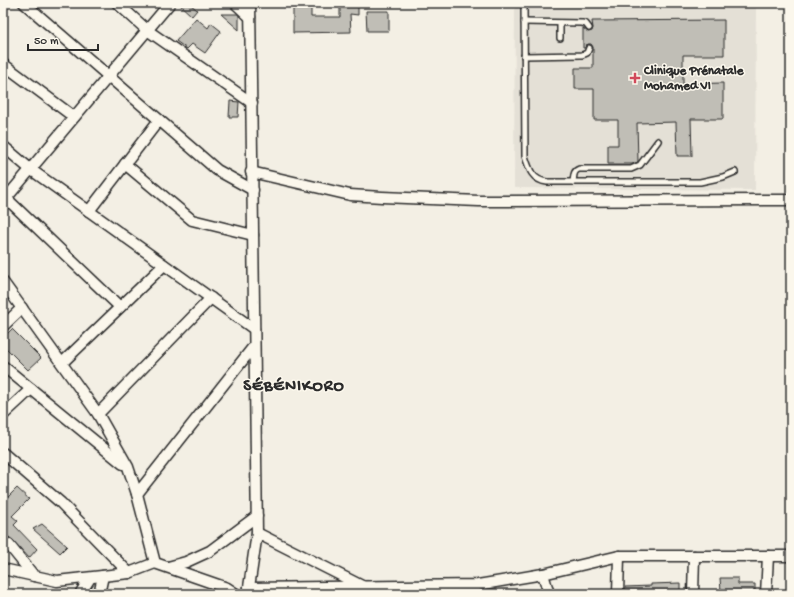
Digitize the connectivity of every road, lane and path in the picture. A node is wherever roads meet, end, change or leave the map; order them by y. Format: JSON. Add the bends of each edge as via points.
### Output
{"nodes":[{"id":1,"x":24,"y":3,"type":"edge"},
{"id":2,"x":117,"y":3,"type":"edge"},
{"id":3,"x":170,"y":3,"type":"edge"},
{"id":4,"x":235,"y":3,"type":"edge"},
{"id":5,"x":250,"y":3,"type":"edge"},
{"id":6,"x":524,"y":3,"type":"edge"},
{"id":7,"x":250,"y":17,"type":"junction"},
{"id":8,"x":524,"y":22,"type":"junction"},
{"id":9,"x":560,"y":23,"type":"junction"},
{"id":10,"x":589,"y":28,"type":"dead end"},
{"id":11,"x":147,"y":30,"type":"junction"},
{"id":12,"x":560,"y":38,"type":"dead end"},
{"id":13,"x":589,"y":48,"type":"dead end"},
{"id":14,"x":524,"y":56,"type":"junction"},
{"id":15,"x":3,"y":64,"type":"edge"},
{"id":16,"x":108,"y":76,"type":"junction"},
{"id":17,"x":252,"y":104,"type":"junction"},
{"id":18,"x":74,"y":117,"type":"junction"},
{"id":19,"x":159,"y":120,"type":"junction"},
{"id":20,"x":658,"y":141,"type":"dead end"},
{"id":21,"x":3,"y":146,"type":"edge"},
{"id":22,"x":125,"y":164,"type":"junction"},
{"id":23,"x":30,"y":169,"type":"junction"},
{"id":24,"x":251,"y":172,"type":"junction"},
{"id":25,"x":735,"y":172,"type":"dead end"},
{"id":26,"x":573,"y":182,"type":"junction"},
{"id":27,"x":253,"y":190,"type":"junction"},
{"id":28,"x":5,"y":200,"type":"edge"},
{"id":29,"x":791,"y":200,"type":"edge"},
{"id":30,"x":89,"y":211,"type":"junction"},
{"id":31,"x":253,"y":235,"type":"junction"},
{"id":32,"x":164,"y":264,"type":"junction"},
{"id":33,"x":3,"y":282,"type":"edge"},
{"id":34,"x":211,"y":298,"type":"junction"},
{"id":35,"x":120,"y":307,"type":"junction"},
{"id":36,"x":22,"y":308,"type":"junction"},
{"id":37,"x":3,"y":326,"type":"edge"},
{"id":38,"x":254,"y":329,"type":"junction"},
{"id":39,"x":254,"y":346,"type":"junction"},
{"id":40,"x":62,"y":363,"type":"junction"},
{"id":41,"x":3,"y":366,"type":"edge"},
{"id":42,"x":31,"y":389,"type":"junction"},
{"id":43,"x":98,"y":414,"type":"junction"},
{"id":44,"x":3,"y":415,"type":"edge"},
{"id":45,"x":3,"y":453,"type":"edge"},
{"id":46,"x":128,"y":468,"type":"junction"},
{"id":47,"x":138,"y":494,"type":"junction"},
{"id":48,"x":256,"y":516,"type":"junction"},
{"id":49,"x":257,"y":533,"type":"junction"},
{"id":50,"x":3,"y":541,"type":"edge"},
{"id":51,"x":619,"y":556,"type":"junction"},
{"id":52,"x":694,"y":556,"type":"junction"},
{"id":53,"x":768,"y":556,"type":"junction"},
{"id":54,"x":791,"y":556,"type":"edge"},
{"id":55,"x":156,"y":563,"type":"junction"},
{"id":56,"x":168,"y":567,"type":"junction"},
{"id":57,"x":3,"y":569,"type":"edge"},
{"id":58,"x":129,"y":573,"type":"junction"},
{"id":59,"x":543,"y":574,"type":"junction"},
{"id":60,"x":34,"y":576,"type":"junction"},
{"id":61,"x":103,"y":576,"type":"junction"},
{"id":62,"x":90,"y":578,"type":"junction"},
{"id":63,"x":478,"y":589,"type":"edge"},
{"id":64,"x":294,"y":590,"type":"edge"},
{"id":65,"x":362,"y":590,"type":"edge"},
{"id":66,"x":405,"y":590,"type":"edge"},
{"id":67,"x":248,"y":591,"type":"edge"},
{"id":68,"x":80,"y":594,"type":"edge"},
{"id":69,"x":99,"y":594,"type":"edge"},
{"id":70,"x":236,"y":594,"type":"edge"},
{"id":71,"x":549,"y":594,"type":"edge"},
{"id":72,"x":618,"y":594,"type":"edge"},
{"id":73,"x":693,"y":594,"type":"edge"},
{"id":74,"x":766,"y":594,"type":"edge"}],
"edges":[{"from":1,"to":16,"type":"street"},
{"from":2,"to":11,"type":"street"},
{"from":3,"to":11,"type":"street"},
{"from":4,"to":7,"type":"street"},
{"from":5,"to":7,"type":"street"},
{"from":6,"to":8,"type":"lane"},
{"from":7,"to":17,"type":"street"},
{"from":8,"to":9,"type":"lane"},
{"from":8,"to":14,"type":"lane"},
{"from":9,"to":10,"type":"lane","via":[[582,23]]},
{"from":9,"to":12,"type":"lane"},
{"from":11,"to":16,"type":"street"},
{"from":11,"to":17,"type":"street"},
{"from":13,"to":14,"type":"lane","via":[[582,56]]},
{"from":14,"to":26,"type":"lane","via":[[525,156],[528,165],[534,177],[541,181]]},
{"from":15,"to":18,"type":"street"},
{"from":16,"to":18,"type":"street"},
{"from":16,"to":19,"type":"street"},
{"from":17,"to":24,"type":"street"},
{"from":18,"to":23,"type":"street"},
{"from":19,"to":22,"type":"street"},
{"from":19,"to":27,"type":"street","via":[[217,170]]},
{"from":20,"to":26,"type":"lane","via":[[636,168],[579,169],[574,173]]},
{"from":21,"to":23,"type":"street"},
{"from":22,"to":30,"type":"street"},
{"from":22,"to":31,"type":"street","via":[[192,220]]},
{"from":23,"to":28,"type":"street"},
{"from":23,"to":30,"type":"street"},
{"from":24,"to":27,"type":"street"},
{"from":24,"to":29,"type":"street","via":[[358,196],[479,202]]},
{"from":25,"to":26,"type":"lane","via":[[700,182]]},
{"from":27,"to":31,"type":"street"},
{"from":28,"to":35,"type":"street"},
{"from":30,"to":32,"type":"street"},
{"from":31,"to":38,"type":"street"},
{"from":32,"to":34,"type":"street"},
{"from":32,"to":35,"type":"street"},
{"from":33,"to":36,"type":"street"},
{"from":34,"to":38,"type":"street"},
{"from":34,"to":43,"type":"street"},
{"from":35,"to":40,"type":"street"},
{"from":36,"to":37,"type":"street"},
{"from":36,"to":40,"type":"street"},
{"from":38,"to":39,"type":"street"},
{"from":39,"to":47,"type":"street"},
{"from":39,"to":48,"type":"street"},
{"from":40,"to":43,"type":"street"},
{"from":41,"to":42,"type":"street"},
{"from":42,"to":44,"type":"street"},
{"from":42,"to":46,"type":"street"},
{"from":43,"to":46,"type":"street"},
{"from":45,"to":58,"type":"street","via":[[60,503]]},
{"from":46,"to":47,"type":"street"},
{"from":47,"to":55,"type":"street"},
{"from":48,"to":49,"type":"street"},
{"from":48,"to":56,"type":"street","via":[[210,551]]},
{"from":49,"to":65,"type":"street"},
{"from":49,"to":67,"type":"street"},
{"from":50,"to":60,"type":"street","via":[[9,544]]},
{"from":51,"to":52,"type":"street"},
{"from":51,"to":59,"type":"street"},
{"from":51,"to":72,"type":"street"},
{"from":52,"to":53,"type":"street"},
{"from":52,"to":73,"type":"street"},
{"from":53,"to":54,"type":"street"},
{"from":53,"to":74,"type":"street"},
{"from":55,"to":56,"type":"street"},
{"from":55,"to":58,"type":"street"},
{"from":56,"to":70,"type":"street","via":[[227,588]]},
{"from":57,"to":60,"type":"street"},
{"from":58,"to":61,"type":"street"},
{"from":59,"to":63,"type":"street"},
{"from":59,"to":71,"type":"street"},
{"from":60,"to":62,"type":"street","via":[[57,581]]},
{"from":61,"to":62,"type":"street"},
{"from":61,"to":69,"type":"street"},
{"from":62,"to":68,"type":"street"},
{"from":63,"to":66,"type":"street"},
{"from":64,"to":65,"type":"street"},
{"from":64,"to":67,"type":"street"},
{"from":65,"to":66,"type":"street"}]}
